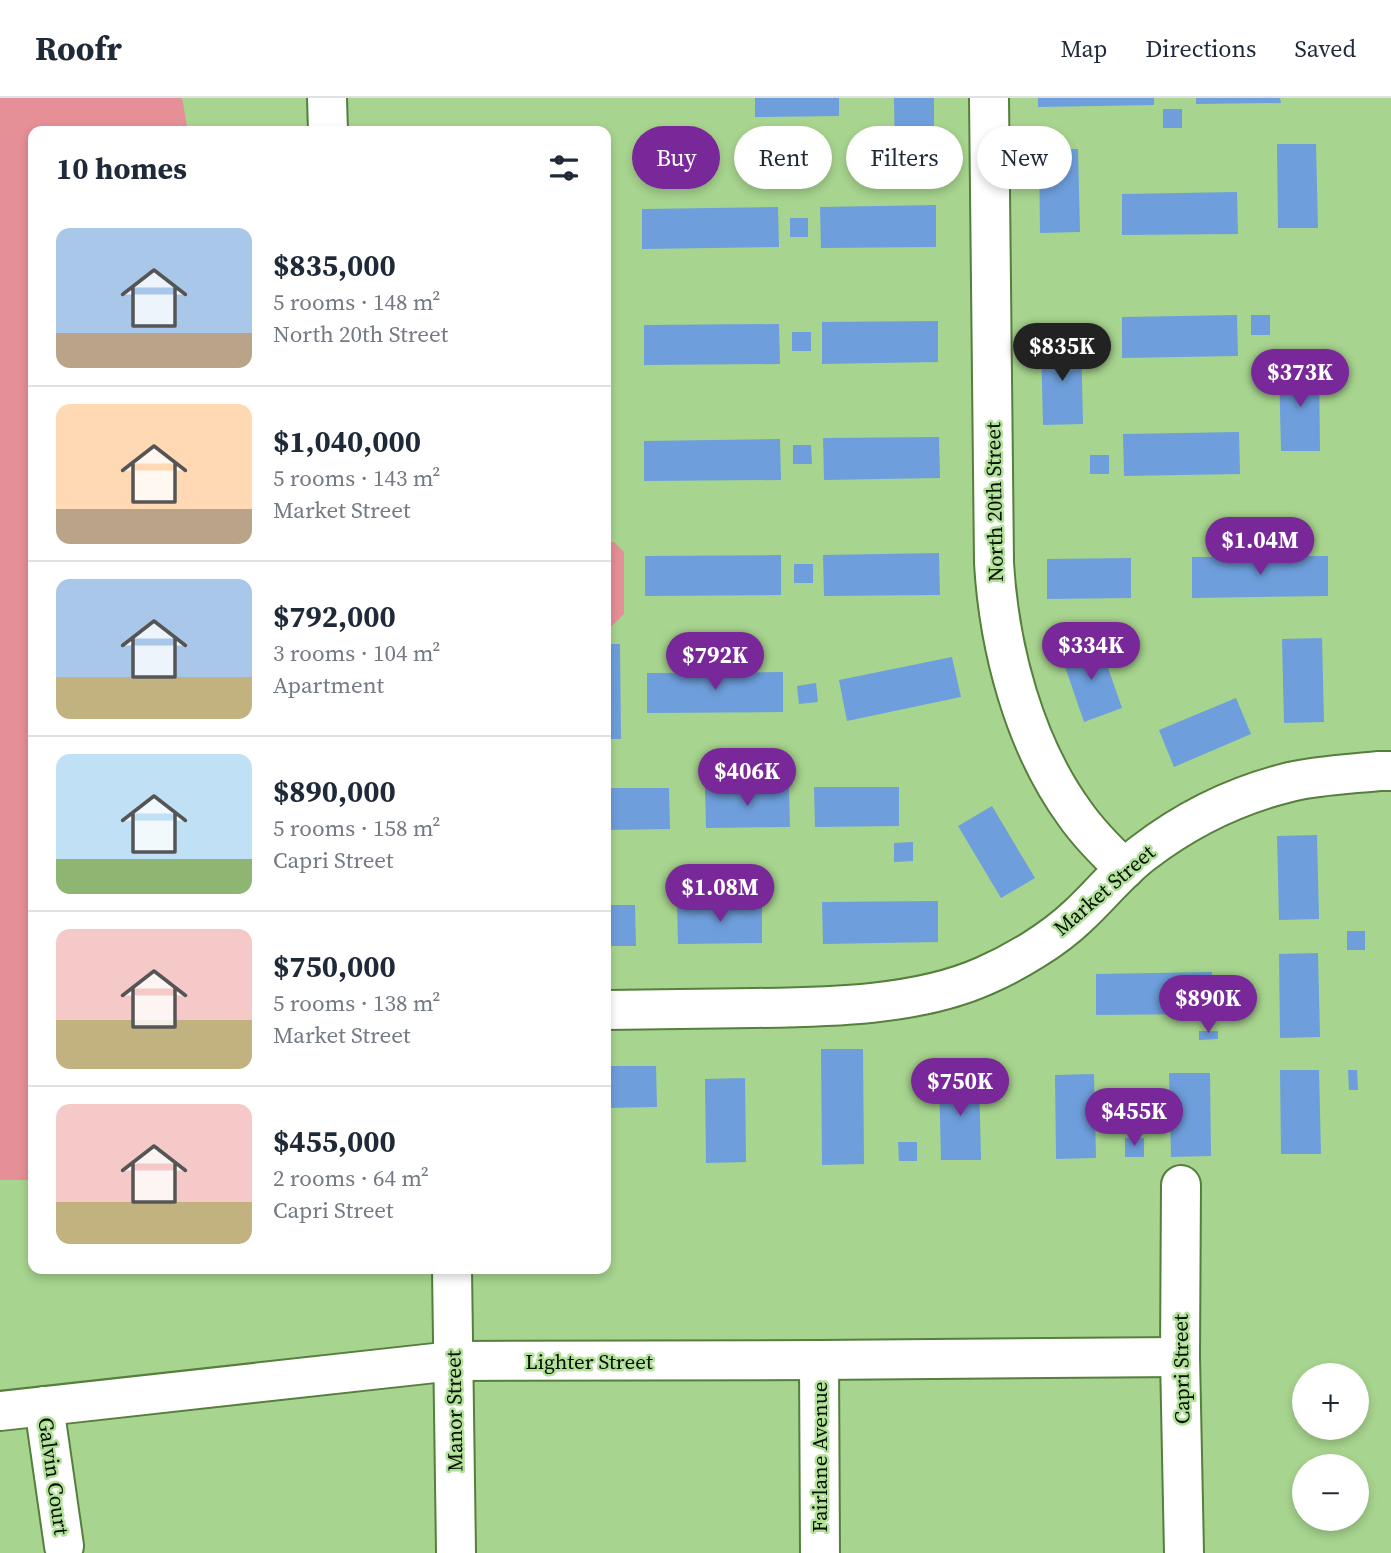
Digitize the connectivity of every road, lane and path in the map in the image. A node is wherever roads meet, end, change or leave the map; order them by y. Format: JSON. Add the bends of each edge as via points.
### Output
{"nodes":[{"id":1,"x":327,"y":98,"type":"edge"},
{"id":2,"x":989,"y":98,"type":"edge"},
{"id":3,"x":328,"y":126,"type":"edge"},
{"id":4,"x":1391,"y":771,"type":"edge"},
{"id":5,"x":1125,"y":869,"type":"junction"},
{"id":6,"x":611,"y":1010,"type":"edge"},
{"id":7,"x":1181,"y":1185,"type":"dead end"},
{"id":8,"x":452,"y":1274,"type":"edge"},
{"id":9,"x":1180,"y":1356,"type":"junction"},
{"id":10,"x":819,"y":1360,"type":"junction"},
{"id":11,"x":453,"y":1361,"type":"junction"},
{"id":12,"x":44,"y":1406,"type":"junction"},
{"id":13,"x":0,"y":1411,"type":"edge"},
{"id":14,"x":64,"y":1546,"type":"dead end"},
{"id":15,"x":456,"y":1553,"type":"edge"},
{"id":16,"x":820,"y":1553,"type":"edge"},
{"id":17,"x":1184,"y":1553,"type":"edge"}],
"edges":[{"from":1,"to":3,"type":"street"},
{"from":2,"to":5,"type":"street","name":"North 20th Street","via":[[993,563],[1006,655],[1046,767],[1091,835]]},
{"from":4,"to":5,"type":"street","name":"Market Street","via":[[1264,789],[1185,824]]},
{"from":5,"to":6,"type":"street","name":"Market Street","via":[[1065,928],[983,977],[947,989],[848,1004]]},
{"from":7,"to":9,"type":"street","name":"Capri Street"},
{"from":8,"to":11,"type":"street","name":"Manor Street"},
{"from":9,"to":10,"type":"street","name":"Lighter Street"},
{"from":9,"to":17,"type":"street","name":"Capri Street"},
{"from":10,"to":11,"type":"street","name":"Lighter Street"},
{"from":10,"to":16,"type":"street","name":"Fairlane Avenue"},
{"from":11,"to":12,"type":"street","name":"Lighter Street"},
{"from":11,"to":15,"type":"street","name":"Manor Street"},
{"from":12,"to":13,"type":"street","name":"Lighter Street"},
{"from":12,"to":14,"type":"street","name":"Galvin Court"}]}
